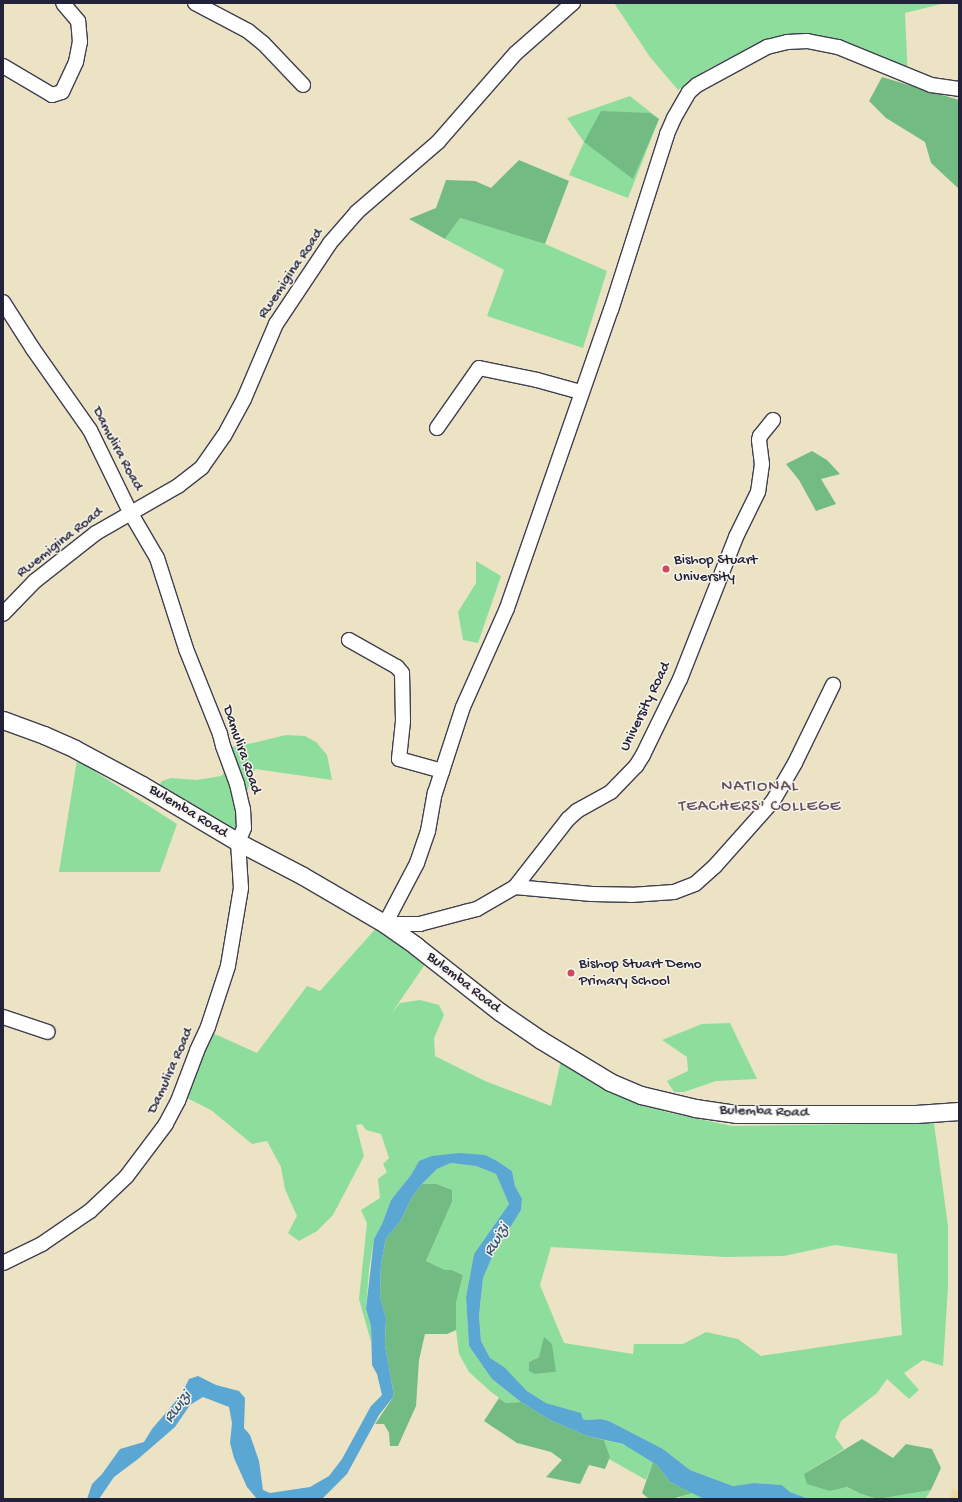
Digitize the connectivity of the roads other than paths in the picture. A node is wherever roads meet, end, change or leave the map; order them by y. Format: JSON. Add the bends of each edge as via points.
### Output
{"nodes":[{"id":1,"x":63,"y":3,"type":"edge"},
{"id":2,"x":195,"y":3,"type":"edge"},
{"id":3,"x":573,"y":3,"type":"edge"},
{"id":4,"x":3,"y":66,"type":"edge"},
{"id":5,"x":303,"y":85,"type":"dead end"},
{"id":6,"x":959,"y":90,"type":"edge"},
{"id":7,"x":3,"y":302,"type":"edge"},
{"id":8,"x":581,"y":392,"type":"junction"},
{"id":9,"x":772,"y":420,"type":"dead end"},
{"id":10,"x":437,"y":428,"type":"dead end"},
{"id":11,"x":130,"y":512,"type":"junction"},
{"id":12,"x":4,"y":610,"type":"edge"},
{"id":13,"x":348,"y":640,"type":"dead end"},
{"id":14,"x":833,"y":685,"type":"dead end"},
{"id":15,"x":3,"y":720,"type":"edge"},
{"id":16,"x":442,"y":771,"type":"junction"},
{"id":17,"x":238,"y":842,"type":"junction"},
{"id":18,"x":515,"y":887,"type":"junction"},
{"id":19,"x":385,"y":924,"type":"junction"},
{"id":20,"x":3,"y":1017,"type":"edge"},
{"id":21,"x":48,"y":1032,"type":"dead end"},
{"id":22,"x":959,"y":1111,"type":"edge"},
{"id":23,"x":3,"y":1263,"type":"edge"}],
"edges":[{"from":1,"to":4,"type":"street","via":[[78,21],[80,42],[76,62],[62,92],[52,95]]},
{"from":2,"to":5,"type":"street","via":[[248,31]]},
{"from":3,"to":11,"type":"street","name":"Rwemigina Road","via":[[516,53],[438,142],[357,212],[327,248],[286,306],[244,399],[210,456],[193,475],[178,486]]},
{"from":6,"to":8,"type":"street","via":[[931,85],[838,47],[807,41],[787,42],[768,47],[698,85],[687,96],[667,134],[611,310]]},
{"from":7,"to":11,"type":"street","name":"Damulira Road","via":[[90,430]]},
{"from":8,"to":10,"type":"street","via":[[479,368]]},
{"from":8,"to":16,"type":"street","via":[[507,608],[463,707]]},
{"from":9,"to":18,"type":"street","name":"University Road","via":[[759,440],[762,464],[758,492],[736,537],[680,679],[643,755],[628,776],[611,792],[568,819]]},
{"from":11,"to":12,"type":"street","name":"Rwemigina Road","via":[[63,558]]},
{"from":11,"to":17,"type":"street","name":"Damulira Road","via":[[157,558],[186,649],[230,760],[243,809],[244,828]]},
{"from":13,"to":16,"type":"street","via":[[397,667],[402,673],[403,720],[399,759]]},
{"from":14,"to":18,"type":"street","via":[[796,763],[773,801],[696,884],[674,892],[631,896]]},
{"from":15,"to":17,"type":"main road","name":"Bulemba Road","via":[[75,749]]},
{"from":16,"to":19,"type":"street","via":[[428,831],[416,863]]},
{"from":17,"to":19,"type":"main road","name":"Bulemba Road"},
{"from":17,"to":23,"type":"street","name":"Damulira Road","via":[[241,888],[228,966],[208,1027],[166,1124],[126,1177],[90,1212],[42,1244]]},
{"from":18,"to":19,"type":"street","name":"University Road","via":[[477,909],[420,924]]},
{"from":19,"to":22,"type":"main road","name":"Bulemba Road","via":[[541,1040],[610,1082],[641,1095],[695,1108],[736,1114],[916,1114]]},
{"from":20,"to":21,"type":"street"}]}
